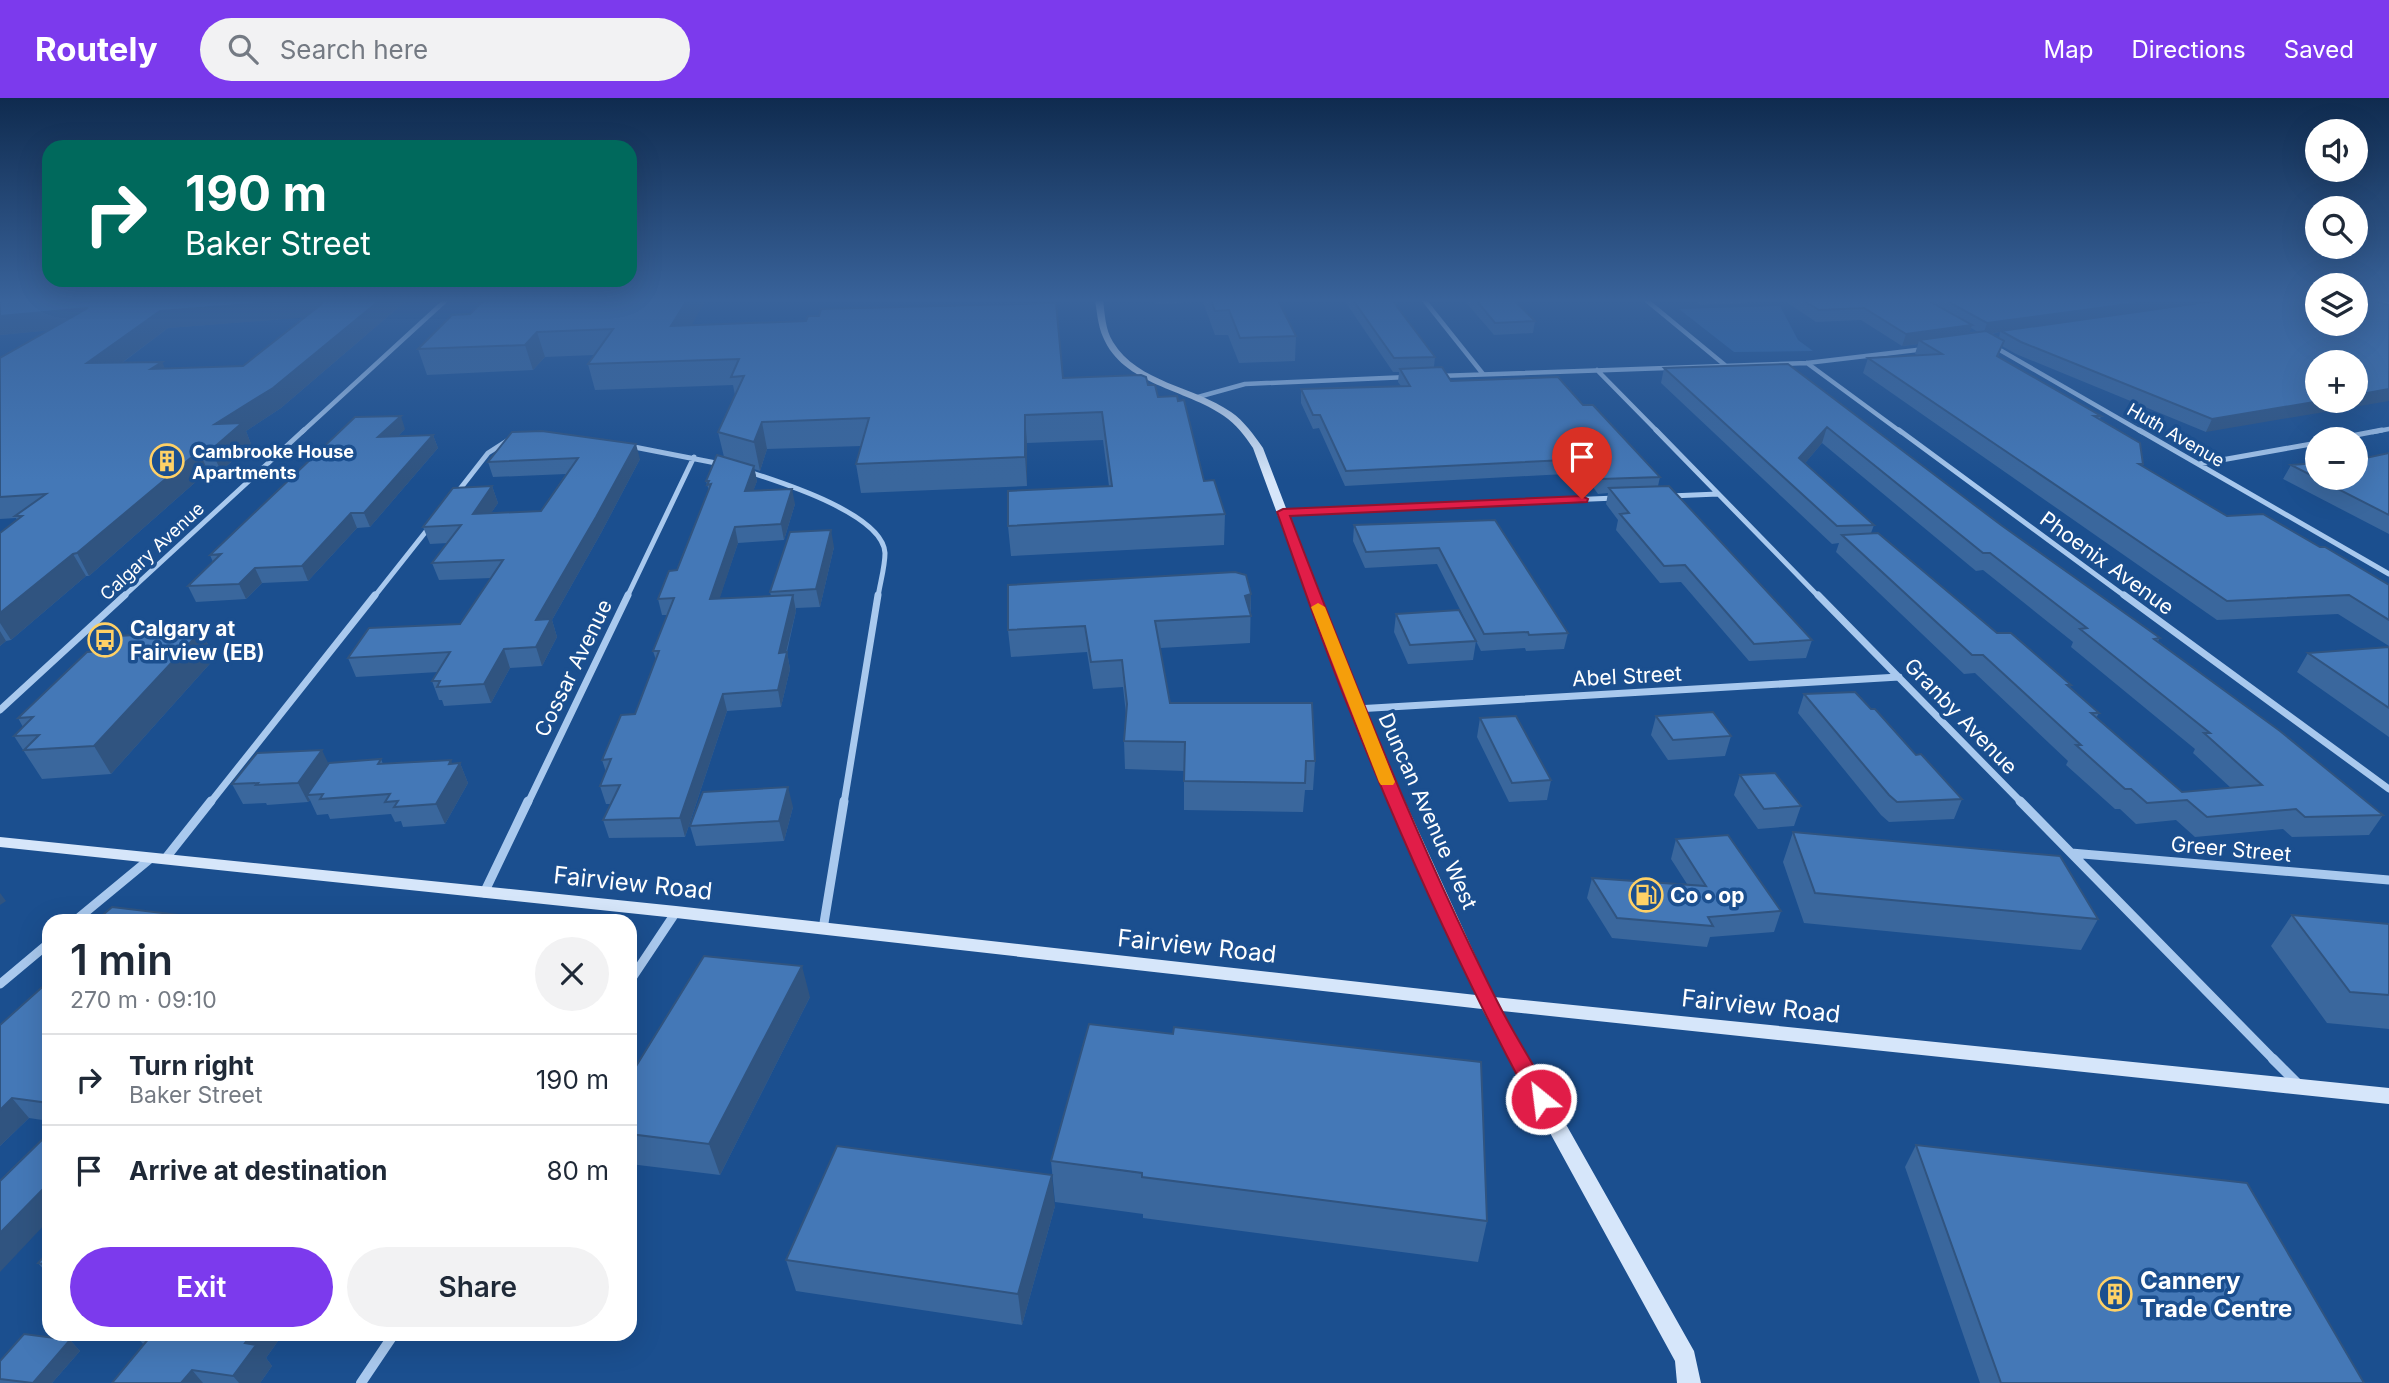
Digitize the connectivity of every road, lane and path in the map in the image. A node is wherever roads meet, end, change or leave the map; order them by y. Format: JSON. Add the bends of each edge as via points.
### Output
{"nodes":[{"id":1,"x":381,"y":360,"type":"edge"},
{"id":2,"x":1128,"y":360,"type":"edge"},
{"id":3,"x":1472,"y":360,"type":"edge"},
{"id":4,"x":1719,"y":360,"type":"edge"},
{"id":5,"x":1832,"y":360,"type":"edge"},
{"id":6,"x":2018,"y":360,"type":"edge"},
{"id":7,"x":1807,"y":363,"type":"junction"},
{"id":8,"x":1726,"y":366,"type":"junction"},
{"id":9,"x":1597,"y":370,"type":"junction"},
{"id":10,"x":1483,"y":374,"type":"junction"},
{"id":11,"x":1429,"y":376,"type":"edge"},
{"id":12,"x":1415,"y":377,"type":"edge"},
{"id":13,"x":1198,"y":397,"type":"junction"},
{"id":14,"x":2389,"y":429,"type":"edge"},
{"id":15,"x":2368,"y":433,"type":"edge"},
{"id":16,"x":523,"y":435,"type":"edge"},
{"id":17,"x":620,"y":445,"type":"edge"},
{"id":18,"x":2305,"y":445,"type":"edge"},
{"id":19,"x":694,"y":457,"type":"junction"},
{"id":20,"x":2199,"y":464,"type":"junction"},
{"id":21,"x":725,"y":465,"type":"edge"},
{"id":22,"x":736,"y":468,"type":"edge"},
{"id":23,"x":1718,"y":494,"type":"junction"},
{"id":24,"x":1664,"y":496,"type":"edge"},
{"id":25,"x":1623,"y":498,"type":"edge"},
{"id":26,"x":449,"y":502,"type":"edge"},
{"id":27,"x":1283,"y":512,"type":"junction"},
{"id":28,"x":440,"y":513,"type":"edge"},
{"id":29,"x":2389,"y":573,"type":"edge"},
{"id":30,"x":1899,"y":677,"type":"junction"},
{"id":31,"x":1356,"y":709,"type":"junction"},
{"id":32,"x":0,"y":710,"type":"edge"},
{"id":33,"x":2389,"y":789,"type":"edge"},
{"id":34,"x":0,"y":842,"type":"edge"},
{"id":35,"x":2071,"y":853,"type":"junction"},
{"id":36,"x":158,"y":858,"type":"junction"},
{"id":37,"x":2389,"y":880,"type":"edge"},
{"id":38,"x":484,"y":893,"type":"junction"},
{"id":39,"x":676,"y":912,"type":"junction"},
{"id":40,"x":84,"y":914,"type":"edge"},
{"id":41,"x":824,"y":929,"type":"junction"},
{"id":42,"x":42,"y":949,"type":"edge"},
{"id":43,"x":637,"y":970,"type":"edge"},
{"id":44,"x":0,"y":984,"type":"edge"},
{"id":45,"x":1488,"y":1003,"type":"junction"},
{"id":46,"x":2299,"y":1085,"type":"junction"},
{"id":47,"x":2389,"y":1096,"type":"edge"},
{"id":48,"x":389,"y":1341,"type":"edge"},
{"id":49,"x":361,"y":1383,"type":"edge"},
{"id":50,"x":1689,"y":1383,"type":"edge"}],
"edges":[{"from":1,"to":32,"type":"street","name":"Calgary Avenue"},
{"from":2,"to":13,"type":"street","name":"Duncan Avenue West","via":[[1150,376]]},
{"from":3,"to":10,"type":"street"},
{"from":4,"to":8,"type":"street"},
{"from":5,"to":7,"type":"street"},
{"from":6,"to":20,"type":"street","name":"Huth Avenue"},
{"from":7,"to":8,"type":"street"},
{"from":7,"to":33,"type":"street","name":"Phoenix Avenue"},
{"from":8,"to":9,"type":"street"},
{"from":9,"to":10,"type":"street"},
{"from":9,"to":23,"type":"street","name":"Granby Avenue"},
{"from":10,"to":11,"type":"street"},
{"from":12,"to":13,"type":"street","via":[[1269,382]]},
{"from":13,"to":27,"type":"street","name":"Duncan Avenue West","via":[[1227,413],[1248,433]]},
{"from":14,"to":15,"type":"street"},
{"from":16,"to":26,"type":"street","via":[[506,439],[492,450]]},
{"from":17,"to":19,"type":"street"},
{"from":18,"to":20,"type":"street"},
{"from":19,"to":21,"type":"street"},
{"from":19,"to":38,"type":"street","name":"Cossar Avenue"},
{"from":20,"to":29,"type":"street","name":"Huth Avenue"},
{"from":22,"to":41,"type":"street","via":[[826,502],[866,525],[884,544]]},
{"from":23,"to":24,"type":"street"},
{"from":23,"to":30,"type":"street","name":"Granby Avenue"},
{"from":25,"to":27,"type":"street"},
{"from":27,"to":31,"type":"street","name":"Duncan Avenue West"},
{"from":28,"to":36,"type":"street"},
{"from":30,"to":31,"type":"street","name":"Abel Street"},
{"from":30,"to":35,"type":"street","name":"Granby Avenue"},
{"from":31,"to":45,"type":"street","name":"Duncan Avenue West"},
{"from":34,"to":36,"type":"street","name":"Fairview Road"},
{"from":35,"to":37,"type":"street","name":"Greer Street"},
{"from":35,"to":46,"type":"street","name":"Granby Avenue"},
{"from":36,"to":38,"type":"street","name":"Fairview Road"},
{"from":36,"to":40,"type":"street"},
{"from":38,"to":39,"type":"street","name":"Fairview Road"},
{"from":39,"to":41,"type":"street","name":"Fairview Road"},
{"from":39,"to":43,"type":"street"},
{"from":41,"to":45,"type":"street","name":"Fairview Road"},
{"from":42,"to":44,"type":"street"},
{"from":45,"to":46,"type":"street","name":"Fairview Road"},
{"from":45,"to":50,"type":"street","name":"Duncan Avenue West","via":[[1686,1359]]},
{"from":46,"to":47,"type":"street","name":"Fairview Road"},
{"from":48,"to":49,"type":"street"}]}
